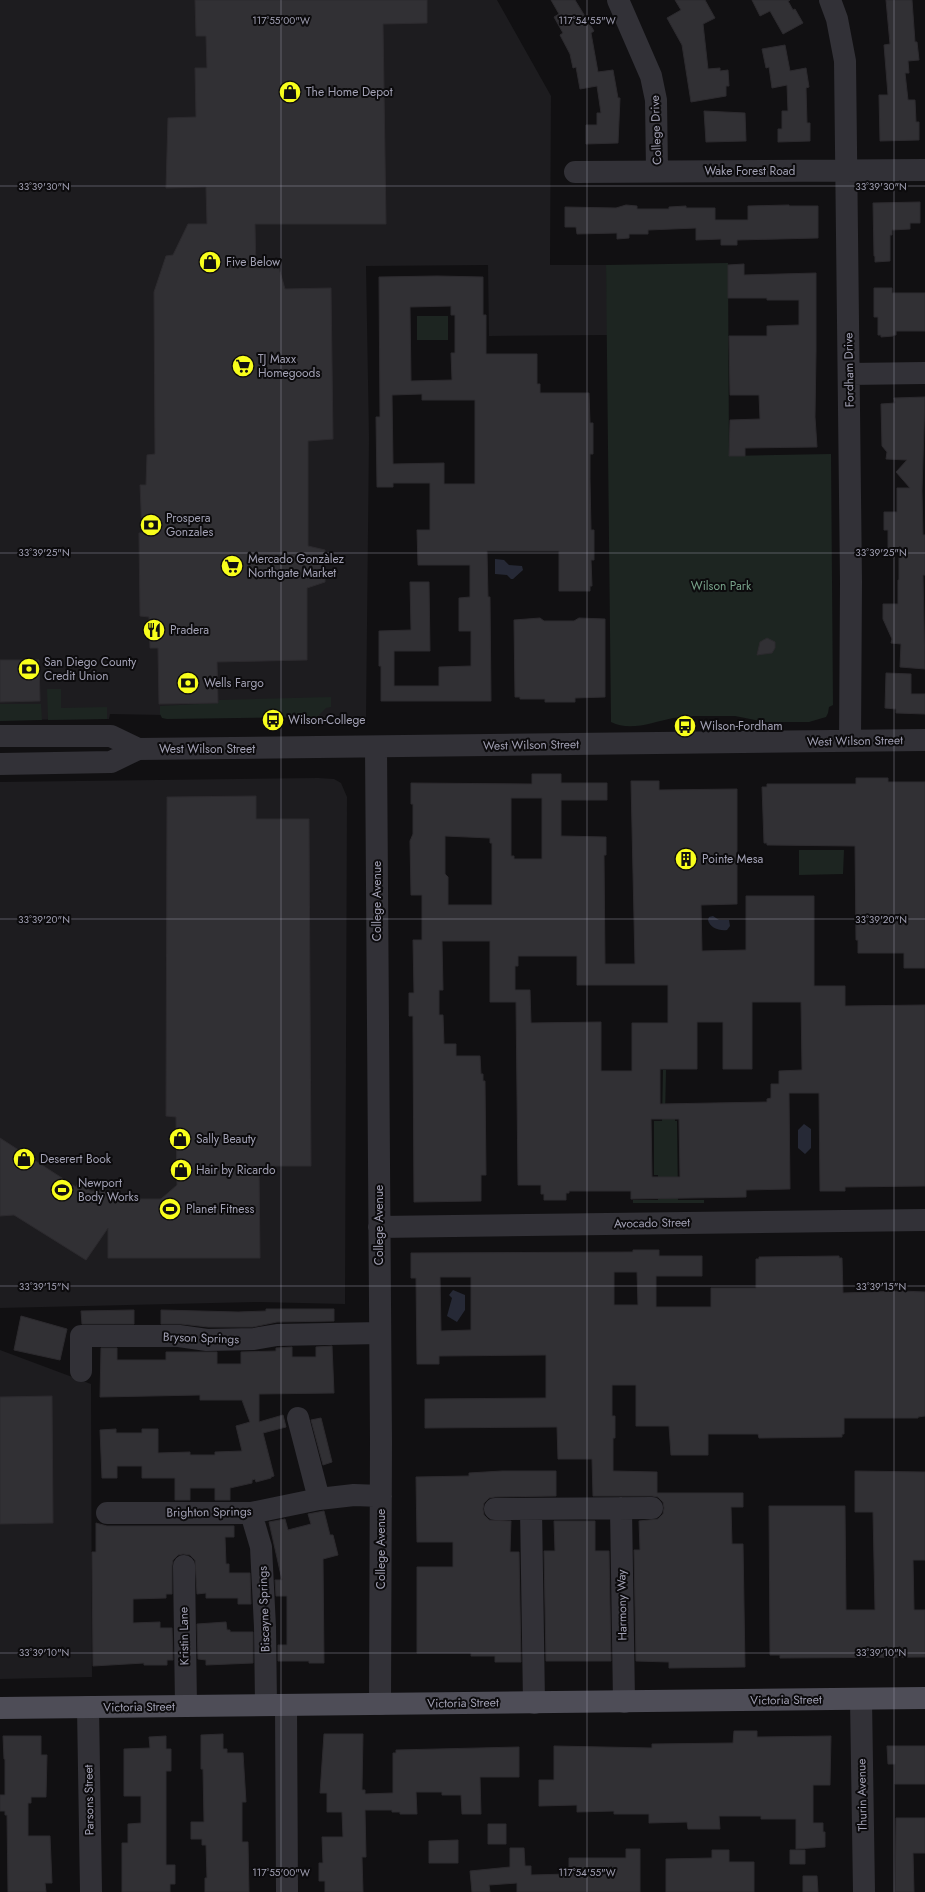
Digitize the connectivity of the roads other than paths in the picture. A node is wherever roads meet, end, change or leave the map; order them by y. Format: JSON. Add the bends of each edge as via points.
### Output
{"nodes":[{"id":1,"x":618,"y":0,"type":"edge"},
{"id":2,"x":830,"y":0,"type":"edge"},
{"id":3,"x":925,"y":170,"type":"edge"},
{"id":4,"x":657,"y":171,"type":"junction"},
{"id":5,"x":845,"y":171,"type":"junction"},
{"id":6,"x":575,"y":172,"type":"dead end"},
{"id":7,"x":925,"y":373,"type":"edge"},
{"id":8,"x":849,"y":374,"type":"junction"},
{"id":9,"x":0,"y":736,"type":"edge"},
{"id":10,"x":925,"y":740,"type":"edge"},
{"id":11,"x":850,"y":741,"type":"junction"},
{"id":12,"x":376,"y":747,"type":"junction"},
{"id":13,"x":138,"y":749,"type":"junction"},
{"id":14,"x":0,"y":764,"type":"edge"},
{"id":15,"x":925,"y":1220,"type":"edge"},
{"id":16,"x":379,"y":1227,"type":"junction"},
{"id":17,"x":380,"y":1333,"type":"junction"},
{"id":18,"x":81,"y":1371,"type":"dead end"},
{"id":19,"x":298,"y":1418,"type":"dead end"},
{"id":20,"x":381,"y":1496,"type":"junction"},
{"id":21,"x":318,"y":1499,"type":"junction"},
{"id":22,"x":621,"y":1508,"type":"junction"},
{"id":23,"x":652,"y":1508,"type":"dead end"},
{"id":24,"x":495,"y":1510,"type":"dead end"},
{"id":25,"x":531,"y":1510,"type":"junction"},
{"id":26,"x":107,"y":1513,"type":"dead end"},
{"id":27,"x":251,"y":1513,"type":"junction"},
{"id":28,"x":184,"y":1566,"type":"dead end"},
{"id":29,"x":925,"y":1698,"type":"edge"},
{"id":30,"x":861,"y":1699,"type":"junction"},
{"id":31,"x":624,"y":1702,"type":"junction"},
{"id":32,"x":534,"y":1703,"type":"junction"},
{"id":33,"x":380,"y":1704,"type":"junction"},
{"id":34,"x":276,"y":1705,"type":"junction"},
{"id":35,"x":186,"y":1706,"type":"junction"},
{"id":36,"x":88,"y":1707,"type":"junction"},
{"id":37,"x":0,"y":1708,"type":"edge"},
{"id":38,"x":91,"y":1892,"type":"edge"},
{"id":39,"x":287,"y":1892,"type":"edge"},
{"id":40,"x":864,"y":1892,"type":"edge"}],
"edges":[{"from":1,"to":4,"type":"street","name":"College Drive","via":[[651,76],[656,100]]},
{"from":2,"to":5,"type":"street","name":"Fordham Drive","via":[[837,20],[844,61]]},
{"from":3,"to":5,"type":"street","name":"Wake Forest Road"},
{"from":4,"to":5,"type":"street","name":"Wake Forest Road"},
{"from":4,"to":6,"type":"street","name":"Wake Forest Road"},
{"from":5,"to":8,"type":"street","name":"Fordham Drive"},
{"from":7,"to":8,"type":"street"},
{"from":8,"to":11,"type":"street","name":"Fordham Drive"},
{"from":9,"to":13,"type":"street","name":"West Wilson Street","via":[[111,736]]},
{"from":10,"to":11,"type":"street","name":"West Wilson Street"},
{"from":11,"to":12,"type":"street","name":"West Wilson Street"},
{"from":12,"to":13,"type":"street","name":"West Wilson Street"},
{"from":12,"to":16,"type":"street","name":"College Avenue"},
{"from":13,"to":14,"type":"street","name":"West Wilson Street","via":[[111,762]]},
{"from":15,"to":16,"type":"street","name":"Avocado Street"},
{"from":16,"to":17,"type":"street","name":"College Avenue"},
{"from":17,"to":18,"type":"street","name":"Bryson Springs","via":[[278,1335],[254,1339],[207,1340],[179,1336],[81,1336]]},
{"from":17,"to":20,"type":"street","name":"College Avenue"},
{"from":19,"to":21,"type":"street"},
{"from":20,"to":21,"type":"street","name":"Brighton Springs"},
{"from":20,"to":33,"type":"street","name":"College Avenue"},
{"from":21,"to":27,"type":"street","name":"Brighton Springs"},
{"from":22,"to":23,"type":"street"},
{"from":22,"to":25,"type":"street"},
{"from":22,"to":31,"type":"street","name":"Harmony Way"},
{"from":24,"to":25,"type":"street"},
{"from":25,"to":32,"type":"street"},
{"from":26,"to":27,"type":"street","name":"Brighton Springs"},
{"from":27,"to":34,"type":"street","name":"Biscayne Springs","via":[[261,1547],[265,1627]]},
{"from":28,"to":35,"type":"street","name":"Kristin Lane"},
{"from":29,"to":30,"type":"main road","name":"Victoria Street"},
{"from":30,"to":31,"type":"main road","name":"Victoria Street"},
{"from":30,"to":40,"type":"street","name":"Thurin Avenue"},
{"from":31,"to":32,"type":"main road","name":"Victoria Street"},
{"from":32,"to":33,"type":"main road","name":"Victoria Street"},
{"from":33,"to":34,"type":"main road","name":"Victoria Street"},
{"from":34,"to":35,"type":"main road","name":"Victoria Street"},
{"from":34,"to":39,"type":"street"},
{"from":35,"to":36,"type":"main road","name":"Victoria Street"},
{"from":36,"to":37,"type":"main road","name":"Victoria Street"},
{"from":36,"to":38,"type":"street","name":"Parsons Street"}]}
